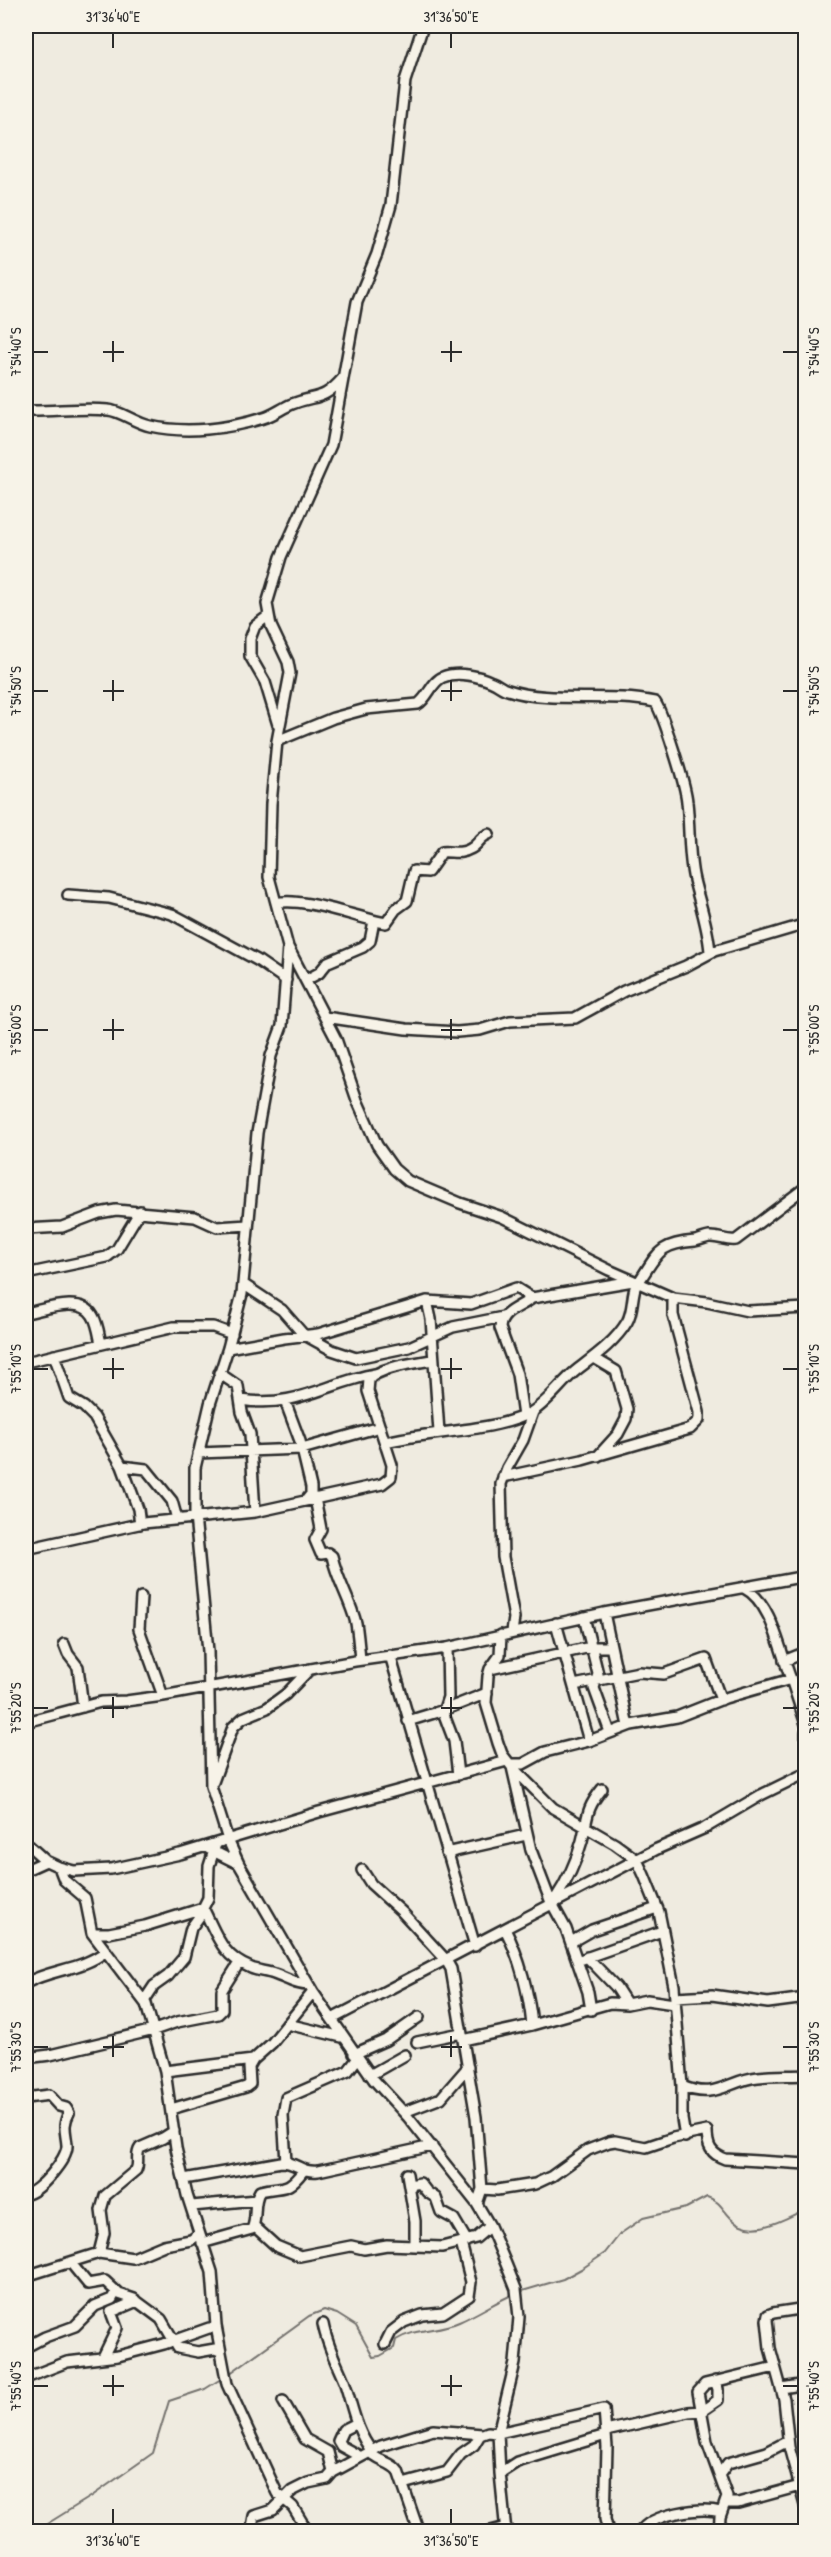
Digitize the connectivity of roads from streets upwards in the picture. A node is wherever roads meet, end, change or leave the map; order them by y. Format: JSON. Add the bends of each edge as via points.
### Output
{"nodes":[{"id":1,"x":423,"y":26,"type":"edge"},
{"id":2,"x":343,"y":378,"type":"junction"},
{"id":3,"x":26,"y":411,"type":"edge"},
{"id":4,"x":268,"y":616,"type":"junction"},
{"id":5,"x":278,"y":727,"type":"junction"},
{"id":6,"x":277,"y":741,"type":"junction"},
{"id":7,"x":489,"y":834,"type":"dead end"},
{"id":8,"x":68,"y":895,"type":"dead end"},
{"id":9,"x":276,"y":903,"type":"junction"},
{"id":10,"x":374,"y":921,"type":"junction"},
{"id":11,"x":806,"y":924,"type":"edge"},
{"id":12,"x":288,"y":948,"type":"junction"},
{"id":13,"x":710,"y":952,"type":"junction"},
{"id":14,"x":300,"y":969,"type":"junction"},
{"id":15,"x":286,"y":976,"type":"junction"},
{"id":16,"x":306,"y":980,"type":"junction"},
{"id":17,"x":325,"y":1017,"type":"junction"},
{"id":18,"x":806,"y":1187,"type":"edge"},
{"id":19,"x":141,"y":1211,"type":"junction"},
{"id":20,"x":248,"y":1225,"type":"junction"},
{"id":21,"x":26,"y":1229,"type":"edge"},
{"id":22,"x":26,"y":1274,"type":"edge"},
{"id":23,"x":636,"y":1282,"type":"junction"},
{"id":24,"x":243,"y":1284,"type":"junction"},
{"id":25,"x":532,"y":1298,"type":"junction"},
{"id":26,"x":673,"y":1298,"type":"junction"},
{"id":27,"x":427,"y":1301,"type":"junction"},
{"id":28,"x":806,"y":1308,"type":"edge"},
{"id":29,"x":26,"y":1313,"type":"edge"},
{"id":30,"x":503,"y":1317,"type":"junction"},
{"id":31,"x":232,"y":1335,"type":"junction"},
{"id":32,"x":305,"y":1335,"type":"junction"},
{"id":33,"x":431,"y":1338,"type":"junction"},
{"id":34,"x":101,"y":1344,"type":"junction"},
{"id":35,"x":228,"y":1348,"type":"junction"},
{"id":36,"x":54,"y":1355,"type":"junction"},
{"id":37,"x":594,"y":1358,"type":"junction"},
{"id":38,"x":432,"y":1360,"type":"junction"},
{"id":39,"x":26,"y":1362,"type":"edge"},
{"id":40,"x":219,"y":1373,"type":"junction"},
{"id":41,"x":375,"y":1374,"type":"junction"},
{"id":42,"x":241,"y":1400,"type":"junction"},
{"id":43,"x":285,"y":1401,"type":"junction"},
{"id":44,"x":532,"y":1412,"type":"junction"},
{"id":45,"x":523,"y":1416,"type":"junction"},
{"id":46,"x":380,"y":1427,"type":"junction"},
{"id":47,"x":439,"y":1432,"type":"junction"},
{"id":48,"x":386,"y":1442,"type":"junction"},
{"id":49,"x":302,"y":1449,"type":"junction"},
{"id":50,"x":251,"y":1451,"type":"junction"},
{"id":51,"x":198,"y":1452,"type":"junction"},
{"id":52,"x":598,"y":1456,"type":"junction"},
{"id":53,"x":122,"y":1466,"type":"junction"},
{"id":54,"x":503,"y":1477,"type":"junction"},
{"id":55,"x":311,"y":1499,"type":"junction"},
{"id":56,"x":255,"y":1512,"type":"junction"},
{"id":57,"x":195,"y":1516,"type":"junction"},
{"id":58,"x":177,"y":1519,"type":"junction"},
{"id":59,"x":140,"y":1524,"type":"junction"},
{"id":60,"x":26,"y":1549,"type":"edge"},
{"id":61,"x":806,"y":1576,"type":"edge"},
{"id":62,"x":744,"y":1588,"type":"junction"},
{"id":63,"x":141,"y":1597,"type":"dead end"},
{"id":64,"x":604,"y":1613,"type":"junction"},
{"id":65,"x":584,"y":1617,"type":"junction"},
{"id":66,"x":556,"y":1623,"type":"junction"},
{"id":67,"x":512,"y":1632,"type":"junction"},
{"id":68,"x":501,"y":1635,"type":"junction"},
{"id":69,"x":64,"y":1644,"type":"dead end"},
{"id":70,"x":591,"y":1647,"type":"junction"},
{"id":71,"x":610,"y":1647,"type":"junction"},
{"id":72,"x":447,"y":1648,"type":"junction"},
{"id":73,"x":806,"y":1652,"type":"edge"},
{"id":74,"x":564,"y":1653,"type":"junction"},
{"id":75,"x":390,"y":1656,"type":"junction"},
{"id":76,"x":360,"y":1660,"type":"junction"},
{"id":77,"x":784,"y":1661,"type":"junction"},
{"id":78,"x":310,"y":1669,"type":"junction"},
{"id":79,"x":490,"y":1669,"type":"junction"},
{"id":80,"x":616,"y":1678,"type":"junction"},
{"id":81,"x":791,"y":1679,"type":"junction"},
{"id":82,"x":595,"y":1680,"type":"junction"},
{"id":83,"x":574,"y":1685,"type":"junction"},
{"id":84,"x":208,"y":1689,"type":"junction"},
{"id":85,"x":487,"y":1693,"type":"junction"},
{"id":86,"x":163,"y":1696,"type":"junction"},
{"id":87,"x":721,"y":1700,"type":"junction"},
{"id":88,"x":83,"y":1707,"type":"junction"},
{"id":89,"x":444,"y":1710,"type":"junction"},
{"id":90,"x":408,"y":1720,"type":"junction"},
{"id":91,"x":26,"y":1722,"type":"edge"},
{"id":92,"x":806,"y":1724,"type":"edge"},
{"id":93,"x":628,"y":1726,"type":"junction"},
{"id":94,"x":610,"y":1732,"type":"junction"},
{"id":95,"x":806,"y":1732,"type":"edge"},
{"id":96,"x":806,"y":1740,"type":"edge"},
{"id":97,"x":589,"y":1741,"type":"junction"},
{"id":98,"x":510,"y":1764,"type":"junction"},
{"id":99,"x":806,"y":1773,"type":"edge"},
{"id":100,"x":458,"y":1775,"type":"junction"},
{"id":101,"x":429,"y":1783,"type":"junction"},
{"id":102,"x":211,"y":1786,"type":"junction"},
{"id":103,"x":602,"y":1789,"type":"dead end"},
{"id":104,"x":584,"y":1826,"type":"junction"},
{"id":105,"x":526,"y":1835,"type":"junction"},
{"id":106,"x":228,"y":1840,"type":"junction"},
{"id":107,"x":26,"y":1843,"type":"edge"},
{"id":108,"x":215,"y":1847,"type":"junction"},
{"id":109,"x":446,"y":1853,"type":"junction"},
{"id":110,"x":637,"y":1860,"type":"junction"},
{"id":111,"x":46,"y":1861,"type":"junction"},
{"id":112,"x":239,"y":1864,"type":"junction"},
{"id":113,"x":59,"y":1867,"type":"junction"},
{"id":114,"x":26,"y":1870,"type":"edge"},
{"id":115,"x":362,"y":1870,"type":"dead end"},
{"id":116,"x":552,"y":1903,"type":"junction"},
{"id":117,"x":657,"y":1908,"type":"junction"},
{"id":118,"x":204,"y":1909,"type":"junction"},
{"id":119,"x":505,"y":1929,"type":"junction"},
{"id":120,"x":662,"y":1931,"type":"junction"},
{"id":121,"x":92,"y":1933,"type":"junction"},
{"id":122,"x":571,"y":1942,"type":"junction"},
{"id":123,"x":475,"y":1946,"type":"junction"},
{"id":124,"x":106,"y":1951,"type":"junction"},
{"id":125,"x":587,"y":1957,"type":"junction"},
{"id":126,"x":446,"y":1960,"type":"junction"},
{"id":127,"x":577,"y":1961,"type":"junction"},
{"id":128,"x":239,"y":1963,"type":"junction"},
{"id":129,"x":26,"y":1983,"type":"edge"},
{"id":130,"x":311,"y":1989,"type":"junction"},
{"id":131,"x":806,"y":1998,"type":"edge"},
{"id":132,"x":144,"y":2001,"type":"junction"},
{"id":133,"x":674,"y":2001,"type":"junction"},
{"id":134,"x":627,"y":2004,"type":"junction"},
{"id":135,"x":591,"y":2010,"type":"junction"},
{"id":136,"x":419,"y":2017,"type":"dead end"},
{"id":137,"x":332,"y":2019,"type":"junction"},
{"id":138,"x":287,"y":2024,"type":"junction"},
{"id":139,"x":532,"y":2025,"type":"junction"},
{"id":140,"x":154,"y":2030,"type":"junction"},
{"id":141,"x":462,"y":2036,"type":"junction"},
{"id":142,"x":342,"y":2037,"type":"junction"},
{"id":143,"x":417,"y":2042,"type":"dead end"},
{"id":144,"x":405,"y":2055,"type":"dead end"},
{"id":145,"x":356,"y":2056,"type":"junction"},
{"id":146,"x":26,"y":2058,"type":"edge"},
{"id":147,"x":253,"y":2060,"type":"junction"},
{"id":148,"x":468,"y":2067,"type":"junction"},
{"id":149,"x":165,"y":2071,"type":"junction"},
{"id":150,"x":370,"y":2075,"type":"junction"},
{"id":151,"x":806,"y":2075,"type":"edge"},
{"id":152,"x":682,"y":2086,"type":"junction"},
{"id":153,"x":26,"y":2098,"type":"edge"},
{"id":154,"x":171,"y":2109,"type":"junction"},
{"id":155,"x":404,"y":2112,"type":"junction"},
{"id":156,"x":174,"y":2131,"type":"junction"},
{"id":157,"x":685,"y":2137,"type":"junction"},
{"id":158,"x":432,"y":2146,"type":"junction"},
{"id":159,"x":286,"y":2162,"type":"junction"},
{"id":160,"x":806,"y":2164,"type":"edge"},
{"id":161,"x":303,"y":2171,"type":"junction"},
{"id":162,"x":407,"y":2174,"type":"dead end"},
{"id":163,"x":184,"y":2179,"type":"junction"},
{"id":164,"x":410,"y":2185,"type":"junction"},
{"id":165,"x":482,"y":2189,"type":"junction"},
{"id":166,"x":26,"y":2194,"type":"edge"},
{"id":167,"x":256,"y":2200,"type":"junction"},
{"id":168,"x":477,"y":2204,"type":"junction"},
{"id":169,"x":192,"y":2206,"type":"junction"},
{"id":170,"x":254,"y":2226,"type":"junction"},
{"id":171,"x":490,"y":2226,"type":"junction"},
{"id":172,"x":201,"y":2238,"type":"junction"},
{"id":173,"x":464,"y":2242,"type":"junction"},
{"id":174,"x":415,"y":2246,"type":"junction"},
{"id":175,"x":99,"y":2253,"type":"junction"},
{"id":176,"x":70,"y":2262,"type":"junction"},
{"id":177,"x":26,"y":2276,"type":"edge"},
{"id":178,"x":116,"y":2290,"type":"junction"},
{"id":179,"x":137,"y":2301,"type":"junction"},
{"id":180,"x":806,"y":2308,"type":"edge"},
{"id":181,"x":323,"y":2324,"type":"dead end"},
{"id":182,"x":216,"y":2328,"type":"junction"},
{"id":183,"x":173,"y":2341,"type":"junction"},
{"id":184,"x":385,"y":2344,"type":"dead end"},
{"id":185,"x":26,"y":2347,"type":"edge"},
{"id":186,"x":220,"y":2351,"type":"junction"},
{"id":187,"x":103,"y":2357,"type":"junction"},
{"id":188,"x":775,"y":2367,"type":"junction"},
{"id":189,"x":26,"y":2379,"type":"edge"},
{"id":190,"x":715,"y":2381,"type":"junction"},
{"id":191,"x":806,"y":2384,"type":"edge"},
{"id":192,"x":782,"y":2388,"type":"junction"},
{"id":193,"x":283,"y":2401,"type":"dead end"},
{"id":194,"x":702,"y":2411,"type":"junction"},
{"id":195,"x":357,"y":2423,"type":"junction"},
{"id":196,"x":498,"y":2433,"type":"junction"},
{"id":197,"x":606,"y":2433,"type":"junction"},
{"id":198,"x":482,"y":2434,"type":"junction"},
{"id":199,"x":788,"y":2441,"type":"junction"},
{"id":200,"x":368,"y":2453,"type":"junction"},
{"id":201,"x":333,"y":2472,"type":"junction"},
{"id":202,"x":500,"y":2473,"type":"junction"},
{"id":203,"x":719,"y":2475,"type":"junction"},
{"id":204,"x":404,"y":2484,"type":"junction"},
{"id":205,"x":800,"y":2486,"type":"junction"},
{"id":206,"x":282,"y":2498,"type":"junction"},
{"id":207,"x":724,"y":2507,"type":"junction"},
{"id":208,"x":806,"y":2510,"type":"edge"},
{"id":209,"x":506,"y":2529,"type":"edge"},
{"id":210,"x":251,"y":2532,"type":"edge"},
{"id":211,"x":308,"y":2532,"type":"edge"},
{"id":212,"x":419,"y":2532,"type":"edge"},
{"id":213,"x":487,"y":2532,"type":"edge"},
{"id":214,"x":608,"y":2532,"type":"edge"},
{"id":215,"x":640,"y":2532,"type":"edge"},
{"id":216,"x":719,"y":2532,"type":"edge"}],
"edges":[{"from":1,"to":2,"type":"street","via":[[405,81],[391,205],[357,302]]},
{"from":2,"to":3,"type":"street","via":[[316,399],[294,403],[262,418],[205,429],[150,426],[110,410]]},
{"from":2,"to":4,"type":"street","via":[[331,445],[274,577]]},
{"from":4,"to":5,"type":"street","via":[[290,674]]},
{"from":4,"to":5,"type":"street","via":[[255,626],[250,656],[266,682]]},
{"from":5,"to":6,"type":"street"},
{"from":6,"to":9,"type":"street","via":[[269,877]]},
{"from":6,"to":13,"type":"street","via":[[366,709],[418,704],[438,681],[452,675],[475,676],[527,694],[655,702],[683,782],[694,880],[704,910]]},
{"from":7,"to":10,"type":"street","via":[[470,850],[455,854],[443,851],[428,872],[414,871],[407,901],[386,923]]},
{"from":8,"to":15,"type":"street","via":[[109,898],[171,914]]},
{"from":9,"to":10,"type":"street","via":[[292,902]]},
{"from":9,"to":12,"type":"street"},
{"from":10,"to":16,"type":"street","via":[[370,941],[328,963]]},
{"from":11,"to":13,"type":"street"},
{"from":12,"to":14,"type":"street"},
{"from":12,"to":15,"type":"street"},
{"from":13,"to":17,"type":"street","via":[[575,1018],[510,1021],[480,1030],[450,1032]]},
{"from":14,"to":15,"type":"street","via":[[293,968]]},
{"from":14,"to":16,"type":"street"},
{"from":15,"to":20,"type":"street","via":[[282,1026],[271,1056],[257,1133]]},
{"from":16,"to":17,"type":"street"},
{"from":17,"to":23,"type":"street","via":[[376,1145],[408,1181],[502,1217]]},
{"from":18,"to":23,"type":"street","via":[[736,1240],[709,1237],[668,1246]]},
{"from":19,"to":20,"type":"street","via":[[195,1217],[217,1227]]},
{"from":19,"to":21,"type":"street","via":[[107,1211],[62,1227]]},
{"from":19,"to":22,"type":"street","via":[[117,1250],[107,1257]]},
{"from":20,"to":24,"type":"street"},
{"from":23,"to":25,"type":"street"},
{"from":23,"to":26,"type":"street"},
{"from":23,"to":37,"type":"street","via":[[627,1321]]},
{"from":24,"to":31,"type":"street"},
{"from":24,"to":32,"type":"street","via":[[282,1310]]},
{"from":25,"to":27,"type":"street","via":[[516,1288],[471,1304]]},
{"from":25,"to":30,"type":"street"},
{"from":26,"to":28,"type":"street","via":[[748,1311]]},
{"from":26,"to":52,"type":"street","via":[[673,1315],[699,1420],[690,1429]]},
{"from":27,"to":32,"type":"street"},
{"from":27,"to":33,"type":"street"},
{"from":29,"to":34,"type":"street","via":[[82,1306],[94,1317]]},
{"from":30,"to":33,"type":"street","via":[[453,1327]]},
{"from":30,"to":45,"type":"street","via":[[500,1328],[517,1374]]},
{"from":31,"to":34,"type":"street","via":[[213,1327],[174,1327]]},
{"from":31,"to":35,"type":"street"},
{"from":32,"to":33,"type":"street","via":[[356,1358],[409,1347]]},
{"from":32,"to":35,"type":"street"},
{"from":33,"to":38,"type":"street"},
{"from":34,"to":36,"type":"street"},
{"from":35,"to":40,"type":"street"},
{"from":36,"to":39,"type":"street"},
{"from":36,"to":53,"type":"street","via":[[69,1398],[94,1417]]},
{"from":37,"to":44,"type":"street"},
{"from":37,"to":52,"type":"street","via":[[616,1371],[627,1409],[624,1426]]},
{"from":38,"to":41,"type":"street"},
{"from":38,"to":47,"type":"street"},
{"from":40,"to":42,"type":"street","via":[[238,1386]]},
{"from":40,"to":51,"type":"street"},
{"from":41,"to":43,"type":"street"},
{"from":41,"to":46,"type":"street","via":[[367,1385]]},
{"from":42,"to":43,"type":"street"},
{"from":42,"to":50,"type":"street"},
{"from":43,"to":49,"type":"street"},
{"from":44,"to":45,"type":"street"},
{"from":44,"to":54,"type":"street","via":[[523,1440]]},
{"from":45,"to":47,"type":"street"},
{"from":46,"to":48,"type":"street"},
{"from":46,"to":49,"type":"street"},
{"from":47,"to":48,"type":"street"},
{"from":48,"to":55,"type":"street","via":[[392,1470],[388,1481]]},
{"from":49,"to":50,"type":"street"},
{"from":49,"to":55,"type":"street"},
{"from":50,"to":51,"type":"street"},
{"from":50,"to":56,"type":"street"},
{"from":51,"to":57,"type":"street"},
{"from":52,"to":54,"type":"street"},
{"from":53,"to":58,"type":"street","via":[[146,1469],[172,1501]]},
{"from":53,"to":59,"type":"street"},
{"from":54,"to":67,"type":"street","via":[[503,1557],[514,1618]]},
{"from":55,"to":56,"type":"street"},
{"from":55,"to":76,"type":"street","via":[[321,1528],[315,1540],[321,1554],[332,1556],[336,1576],[348,1597]]},
{"from":56,"to":57,"type":"street"},
{"from":57,"to":58,"type":"street"},
{"from":57,"to":84,"type":"street"},
{"from":58,"to":59,"type":"street"},
{"from":59,"to":60,"type":"street"},
{"from":61,"to":62,"type":"street"},
{"from":62,"to":64,"type":"street"},
{"from":62,"to":77,"type":"street","via":[[756,1595],[763,1606],[777,1634]]},
{"from":63,"to":86,"type":"street","via":[[139,1629]]},
{"from":64,"to":65,"type":"street"},
{"from":64,"to":71,"type":"street"},
{"from":65,"to":66,"type":"street"},
{"from":65,"to":70,"type":"street"},
{"from":66,"to":67,"type":"street"},
{"from":66,"to":74,"type":"street"},
{"from":67,"to":68,"type":"street"},
{"from":68,"to":72,"type":"street"},
{"from":68,"to":79,"type":"street","via":[[500,1655]]},
{"from":69,"to":88,"type":"street","via":[[78,1667]]},
{"from":70,"to":71,"type":"street"},
{"from":70,"to":74,"type":"street"},
{"from":70,"to":82,"type":"street","via":[[598,1674]]},
{"from":71,"to":80,"type":"street"},
{"from":72,"to":75,"type":"street"},
{"from":72,"to":89,"type":"street","via":[[448,1697]]},
{"from":73,"to":77,"type":"street"},
{"from":74,"to":79,"type":"street"},
{"from":74,"to":83,"type":"street"},
{"from":75,"to":76,"type":"street"},
{"from":75,"to":90,"type":"street"},
{"from":76,"to":78,"type":"street"},
{"from":77,"to":81,"type":"street"},
{"from":78,"to":84,"type":"street"},
{"from":78,"to":102,"type":"street","via":[[286,1694],[233,1727]]},
{"from":79,"to":85,"type":"street"},
{"from":80,"to":82,"type":"street"},
{"from":80,"to":87,"type":"street","via":[[639,1672],[670,1672],[706,1659]]},
{"from":80,"to":93,"type":"street"},
{"from":81,"to":87,"type":"street"},
{"from":81,"to":92,"type":"street"},
{"from":82,"to":83,"type":"street"},
{"from":82,"to":94,"type":"street","via":[[594,1688]]},
{"from":83,"to":97,"type":"street"},
{"from":84,"to":86,"type":"street"},
{"from":84,"to":102,"type":"street"},
{"from":85,"to":89,"type":"street"},
{"from":85,"to":98,"type":"street","via":[[492,1727]]},
{"from":86,"to":88,"type":"street"},
{"from":87,"to":93,"type":"street","via":[[667,1720]]},
{"from":88,"to":91,"type":"street"},
{"from":89,"to":90,"type":"street"},
{"from":89,"to":100,"type":"street","via":[[454,1741]]},
{"from":90,"to":101,"type":"street"},
{"from":93,"to":94,"type":"street"},
{"from":94,"to":97,"type":"street"},
{"from":95,"to":96,"type":"street"},
{"from":97,"to":98,"type":"street","via":[[545,1752],[523,1764]]},
{"from":98,"to":100,"type":"street"},
{"from":98,"to":104,"type":"street","via":[[553,1808]]},
{"from":98,"to":105,"type":"street"},
{"from":99,"to":110,"type":"street"},
{"from":100,"to":101,"type":"street"},
{"from":101,"to":106,"type":"street"},
{"from":101,"to":109,"type":"street"},
{"from":102,"to":106,"type":"street"},
{"from":103,"to":104,"type":"street","via":[[587,1811]]},
{"from":104,"to":110,"type":"street"},
{"from":104,"to":116,"type":"street","via":[[574,1864]]},
{"from":105,"to":109,"type":"street"},
{"from":105,"to":116,"type":"street"},
{"from":106,"to":108,"type":"street"},
{"from":106,"to":112,"type":"street"},
{"from":107,"to":111,"type":"street"},
{"from":108,"to":112,"type":"street"},
{"from":108,"to":113,"type":"street","via":[[111,1869],[74,1871]]},
{"from":108,"to":118,"type":"street"},
{"from":109,"to":123,"type":"street"},
{"from":110,"to":116,"type":"street"},
{"from":110,"to":117,"type":"street"},
{"from":111,"to":113,"type":"street"},
{"from":111,"to":114,"type":"street"},
{"from":112,"to":130,"type":"street"},
{"from":113,"to":121,"type":"street","via":[[64,1880],[85,1898]]},
{"from":115,"to":126,"type":"street"},
{"from":116,"to":119,"type":"street"},
{"from":116,"to":122,"type":"street"},
{"from":117,"to":120,"type":"street"},
{"from":117,"to":122,"type":"street","via":[[592,1930]]},
{"from":118,"to":121,"type":"street","via":[[146,1926]]},
{"from":118,"to":128,"type":"street","via":[[225,1951]]},
{"from":118,"to":132,"type":"street","via":[[191,1928],[184,1957]]},
{"from":119,"to":123,"type":"street"},
{"from":119,"to":139,"type":"street","via":[[530,2005]]},
{"from":120,"to":125,"type":"street"},
{"from":120,"to":133,"type":"street"},
{"from":121,"to":124,"type":"street"},
{"from":122,"to":127,"type":"street"},
{"from":123,"to":126,"type":"street"},
{"from":124,"to":129,"type":"street"},
{"from":124,"to":132,"type":"street"},
{"from":125,"to":127,"type":"street"},
{"from":125,"to":134,"type":"street"},
{"from":126,"to":137,"type":"street"},
{"from":126,"to":141,"type":"street","via":[[452,1972]]},
{"from":127,"to":135,"type":"street"},
{"from":128,"to":130,"type":"street"},
{"from":128,"to":140,"type":"street","via":[[222,1990],[219,2014]]},
{"from":130,"to":137,"type":"street"},
{"from":130,"to":138,"type":"street"},
{"from":131,"to":133,"type":"street","via":[[768,2003],[712,1995]]},
{"from":132,"to":140,"type":"street"},
{"from":133,"to":134,"type":"street"},
{"from":133,"to":152,"type":"street"},
{"from":134,"to":135,"type":"street","via":[[610,2003]]},
{"from":135,"to":139,"type":"street"},
{"from":136,"to":145,"type":"street"},
{"from":137,"to":142,"type":"street"},
{"from":138,"to":142,"type":"street"},
{"from":138,"to":147,"type":"street"},
{"from":139,"to":141,"type":"street"},
{"from":140,"to":146,"type":"street"},
{"from":140,"to":149,"type":"street"},
{"from":141,"to":143,"type":"street"},
{"from":141,"to":148,"type":"street"},
{"from":142,"to":145,"type":"street"},
{"from":144,"to":150,"type":"street"},
{"from":145,"to":150,"type":"street"},
{"from":145,"to":159,"type":"street","via":[[348,2071],[286,2098]]},
{"from":147,"to":149,"type":"street"},
{"from":147,"to":154,"type":"street","via":[[246,2087]]},
{"from":148,"to":155,"type":"street","via":[[441,2098]]},
{"from":148,"to":165,"type":"street"},
{"from":149,"to":154,"type":"street"},
{"from":150,"to":155,"type":"street"},
{"from":151,"to":152,"type":"street","via":[[757,2077],[714,2091]]},
{"from":152,"to":157,"type":"street"},
{"from":153,"to":166,"type":"street","via":[[49,2095],[69,2113],[63,2128],[66,2149],[50,2177]]},
{"from":154,"to":156,"type":"street"},
{"from":155,"to":158,"type":"street"},
{"from":156,"to":163,"type":"street"},
{"from":156,"to":175,"type":"street","via":[[140,2148],[136,2170],[105,2196]]},
{"from":157,"to":160,"type":"street","via":[[707,2132],[708,2147],[725,2159]]},
{"from":157,"to":165,"type":"street","via":[[646,2147],[609,2142],[588,2150],[535,2184]]},
{"from":158,"to":161,"type":"street"},
{"from":158,"to":168,"type":"street"},
{"from":159,"to":161,"type":"street"},
{"from":159,"to":163,"type":"street"},
{"from":161,"to":167,"type":"street","via":[[293,2184],[260,2191]]},
{"from":162,"to":164,"type":"street"},
{"from":163,"to":169,"type":"street"},
{"from":164,"to":173,"type":"street","via":[[420,2183],[435,2196],[441,2212],[454,2219]]},
{"from":164,"to":174,"type":"street"},
{"from":165,"to":168,"type":"street"},
{"from":167,"to":169,"type":"street"},
{"from":167,"to":170,"type":"street"},
{"from":168,"to":171,"type":"street"},
{"from":169,"to":172,"type":"street"},
{"from":170,"to":172,"type":"street","via":[[249,2231]]},
{"from":170,"to":174,"type":"street","via":[[270,2242],[300,2256],[351,2246]]},
{"from":171,"to":173,"type":"street"},
{"from":171,"to":196,"type":"street","via":[[517,2293],[519,2317],[515,2363]]},
{"from":172,"to":175,"type":"street","via":[[133,2258]]},
{"from":172,"to":182,"type":"street","via":[[212,2272]]},
{"from":173,"to":174,"type":"street","via":[[442,2247]]},
{"from":173,"to":184,"type":"street","via":[[471,2282],[469,2296],[444,2313],[404,2322],[391,2332]]},
{"from":175,"to":176,"type":"street"},
{"from":176,"to":177,"type":"street"},
{"from":176,"to":178,"type":"street","via":[[88,2284],[105,2281]]},
{"from":178,"to":179,"type":"street"},
{"from":178,"to":185,"type":"street","via":[[112,2299],[95,2306],[75,2326]]},
{"from":179,"to":183,"type":"street","via":[[161,2319]]},
{"from":179,"to":187,"type":"street","via":[[111,2312],[117,2328]]},
{"from":180,"to":188,"type":"street","via":[[768,2315],[768,2338]]},
{"from":181,"to":195,"type":"street"},
{"from":182,"to":183,"type":"street"},
{"from":182,"to":186,"type":"street"},
{"from":183,"to":186,"type":"street","via":[[181,2349]]},
{"from":183,"to":187,"type":"street"},
{"from":186,"to":206,"type":"street","via":[[237,2408]]},
{"from":187,"to":189,"type":"street","via":[[67,2362]]},
{"from":188,"to":190,"type":"street"},
{"from":188,"to":192,"type":"street"},
{"from":190,"to":194,"type":"street","via":[[718,2400]]},
{"from":190,"to":194,"type":"street","via":[[698,2392]]},
{"from":191,"to":192,"type":"street"},
{"from":192,"to":199,"type":"street"},
{"from":193,"to":201,"type":"street","via":[[306,2439],[328,2452]]},
{"from":194,"to":197,"type":"street"},
{"from":194,"to":203,"type":"street","via":[[707,2442]]},
{"from":195,"to":200,"type":"street"},
{"from":195,"to":200,"type":"street","via":[[343,2430],[338,2441],[341,2446]]},
{"from":196,"to":197,"type":"street","via":[[604,2409]]},
{"from":196,"to":198,"type":"street"},
{"from":196,"to":202,"type":"street"},
{"from":197,"to":202,"type":"street","via":[[518,2462]]},
{"from":197,"to":214,"type":"street"},
{"from":198,"to":200,"type":"street","via":[[433,2430]]},
{"from":198,"to":204,"type":"street","via":[[447,2472]]},
{"from":199,"to":203,"type":"street","via":[[756,2456],[728,2463]]},
{"from":199,"to":205,"type":"street"},
{"from":200,"to":201,"type":"street"},
{"from":200,"to":204,"type":"street","via":[[396,2467]]},
{"from":201,"to":206,"type":"street","via":[[327,2479],[298,2487]]},
{"from":202,"to":209,"type":"street"},
{"from":203,"to":207,"type":"street","via":[[726,2491]]},
{"from":204,"to":212,"type":"street"},
{"from":205,"to":207,"type":"street"},
{"from":205,"to":208,"type":"street"},
{"from":206,"to":210,"type":"street","via":[[276,2508],[254,2516]]},
{"from":206,"to":211,"type":"street","via":[[293,2507]]},
{"from":207,"to":215,"type":"street","via":[[663,2516]]},
{"from":207,"to":216,"type":"street"},
{"from":209,"to":213,"type":"street"}]}
